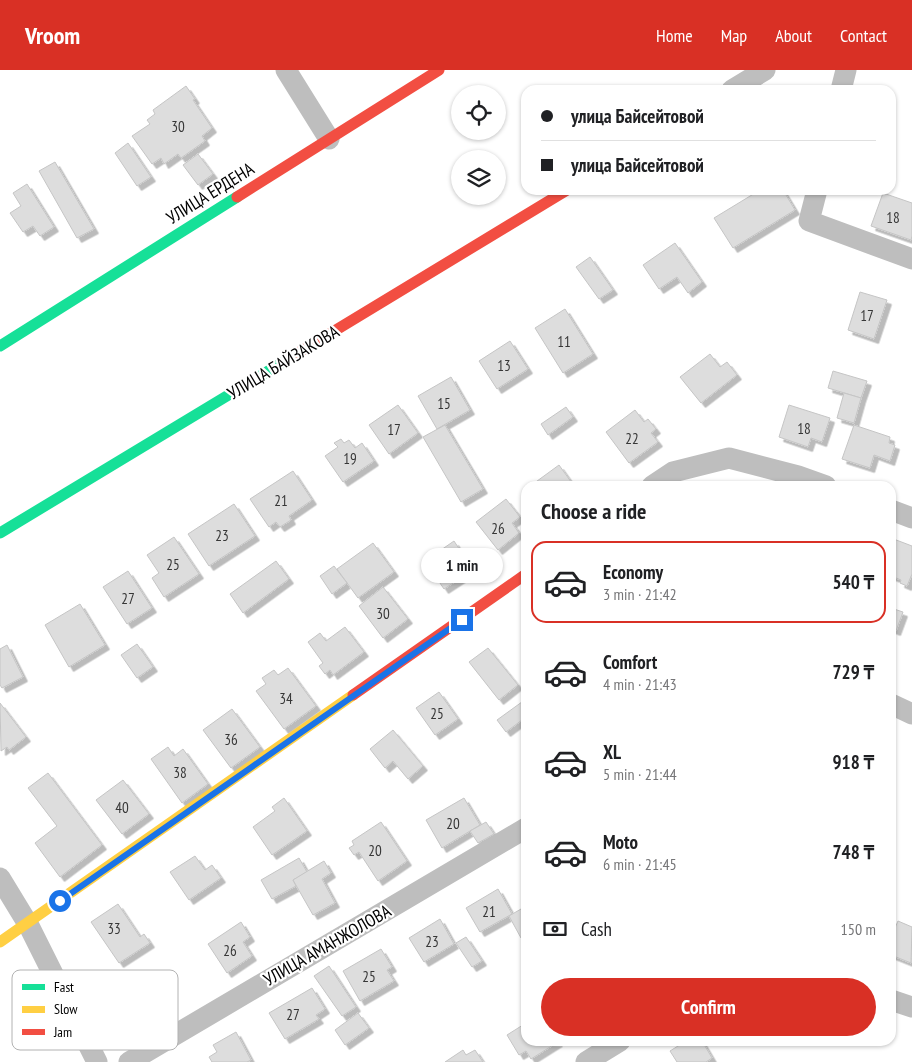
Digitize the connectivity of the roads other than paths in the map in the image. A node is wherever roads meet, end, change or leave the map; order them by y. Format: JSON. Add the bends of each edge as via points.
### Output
{"nodes":[{"id":1,"x":286,"y":70,"type":"edge"},
{"id":2,"x":440,"y":70,"type":"edge"},
{"id":3,"x":765,"y":70,"type":"edge"},
{"id":4,"x":846,"y":70,"type":"edge"},
{"id":5,"x":740,"y":85,"type":"edge"},
{"id":6,"x":842,"y":85,"type":"edge"},
{"id":7,"x":328,"y":139,"type":"junction"},
{"id":8,"x":559,"y":195,"type":"edge"},
{"id":9,"x":816,"y":195,"type":"edge"},
{"id":10,"x":912,"y":259,"type":"edge"},
{"id":11,"x":0,"y":346,"type":"edge"},
{"id":12,"x":660,"y":481,"type":"edge"},
{"id":13,"x":812,"y":481,"type":"edge"},
{"id":14,"x":896,"y":512,"type":"edge"},
{"id":15,"x":912,"y":518,"type":"edge"},
{"id":16,"x":0,"y":533,"type":"edge"},
{"id":17,"x":521,"y":578,"type":"edge"},
{"id":18,"x":896,"y":706,"type":"edge"},
{"id":19,"x":912,"y":714,"type":"edge"},
{"id":20,"x":521,"y":831,"type":"edge"},
{"id":21,"x":0,"y":878,"type":"edge"},
{"id":22,"x":28,"y":924,"type":"junction"},
{"id":23,"x":0,"y":942,"type":"edge"},
{"id":24,"x":51,"y":970,"type":"edge"},
{"id":25,"x":896,"y":1002,"type":"edge"},
{"id":26,"x":912,"y":1007,"type":"edge"},
{"id":27,"x":178,"y":1033,"type":"edge"},
{"id":28,"x":612,"y":1046,"type":"edge"},
{"id":29,"x":91,"y":1050,"type":"edge"},
{"id":30,"x":149,"y":1050,"type":"edge"},
{"id":31,"x":97,"y":1062,"type":"edge"},
{"id":32,"x":129,"y":1062,"type":"edge"},
{"id":33,"x":586,"y":1062,"type":"edge"}],
"edges":[{"from":1,"to":7,"type":"street"},
{"from":2,"to":7,"type":"street","name":"УЛИЦА ЕРДЕНА"},
{"from":3,"to":5,"type":"street"},
{"from":4,"to":6,"type":"street"},
{"from":7,"to":11,"type":"street","name":"УЛИЦА ЕРДЕНА"},
{"from":8,"to":16,"type":"street","name":"УЛИЦА БАЙЗАКОВА"},
{"from":9,"to":10,"type":"street","via":[[809,221]]},
{"from":12,"to":13,"type":"street","via":[[673,472],[729,458]]},
{"from":14,"to":15,"type":"street"},
{"from":17,"to":22,"type":"street"},
{"from":18,"to":19,"type":"street"},
{"from":20,"to":27,"type":"street","name":"УЛИЦА АМАНЖОЛОВА"},
{"from":21,"to":22,"type":"street"},
{"from":22,"to":23,"type":"street"},
{"from":22,"to":24,"type":"street"},
{"from":25,"to":26,"type":"street"},
{"from":28,"to":33,"type":"street"},
{"from":29,"to":31,"type":"street"},
{"from":30,"to":32,"type":"street","name":"УЛИЦА АМАНЖОЛОВА"}]}
